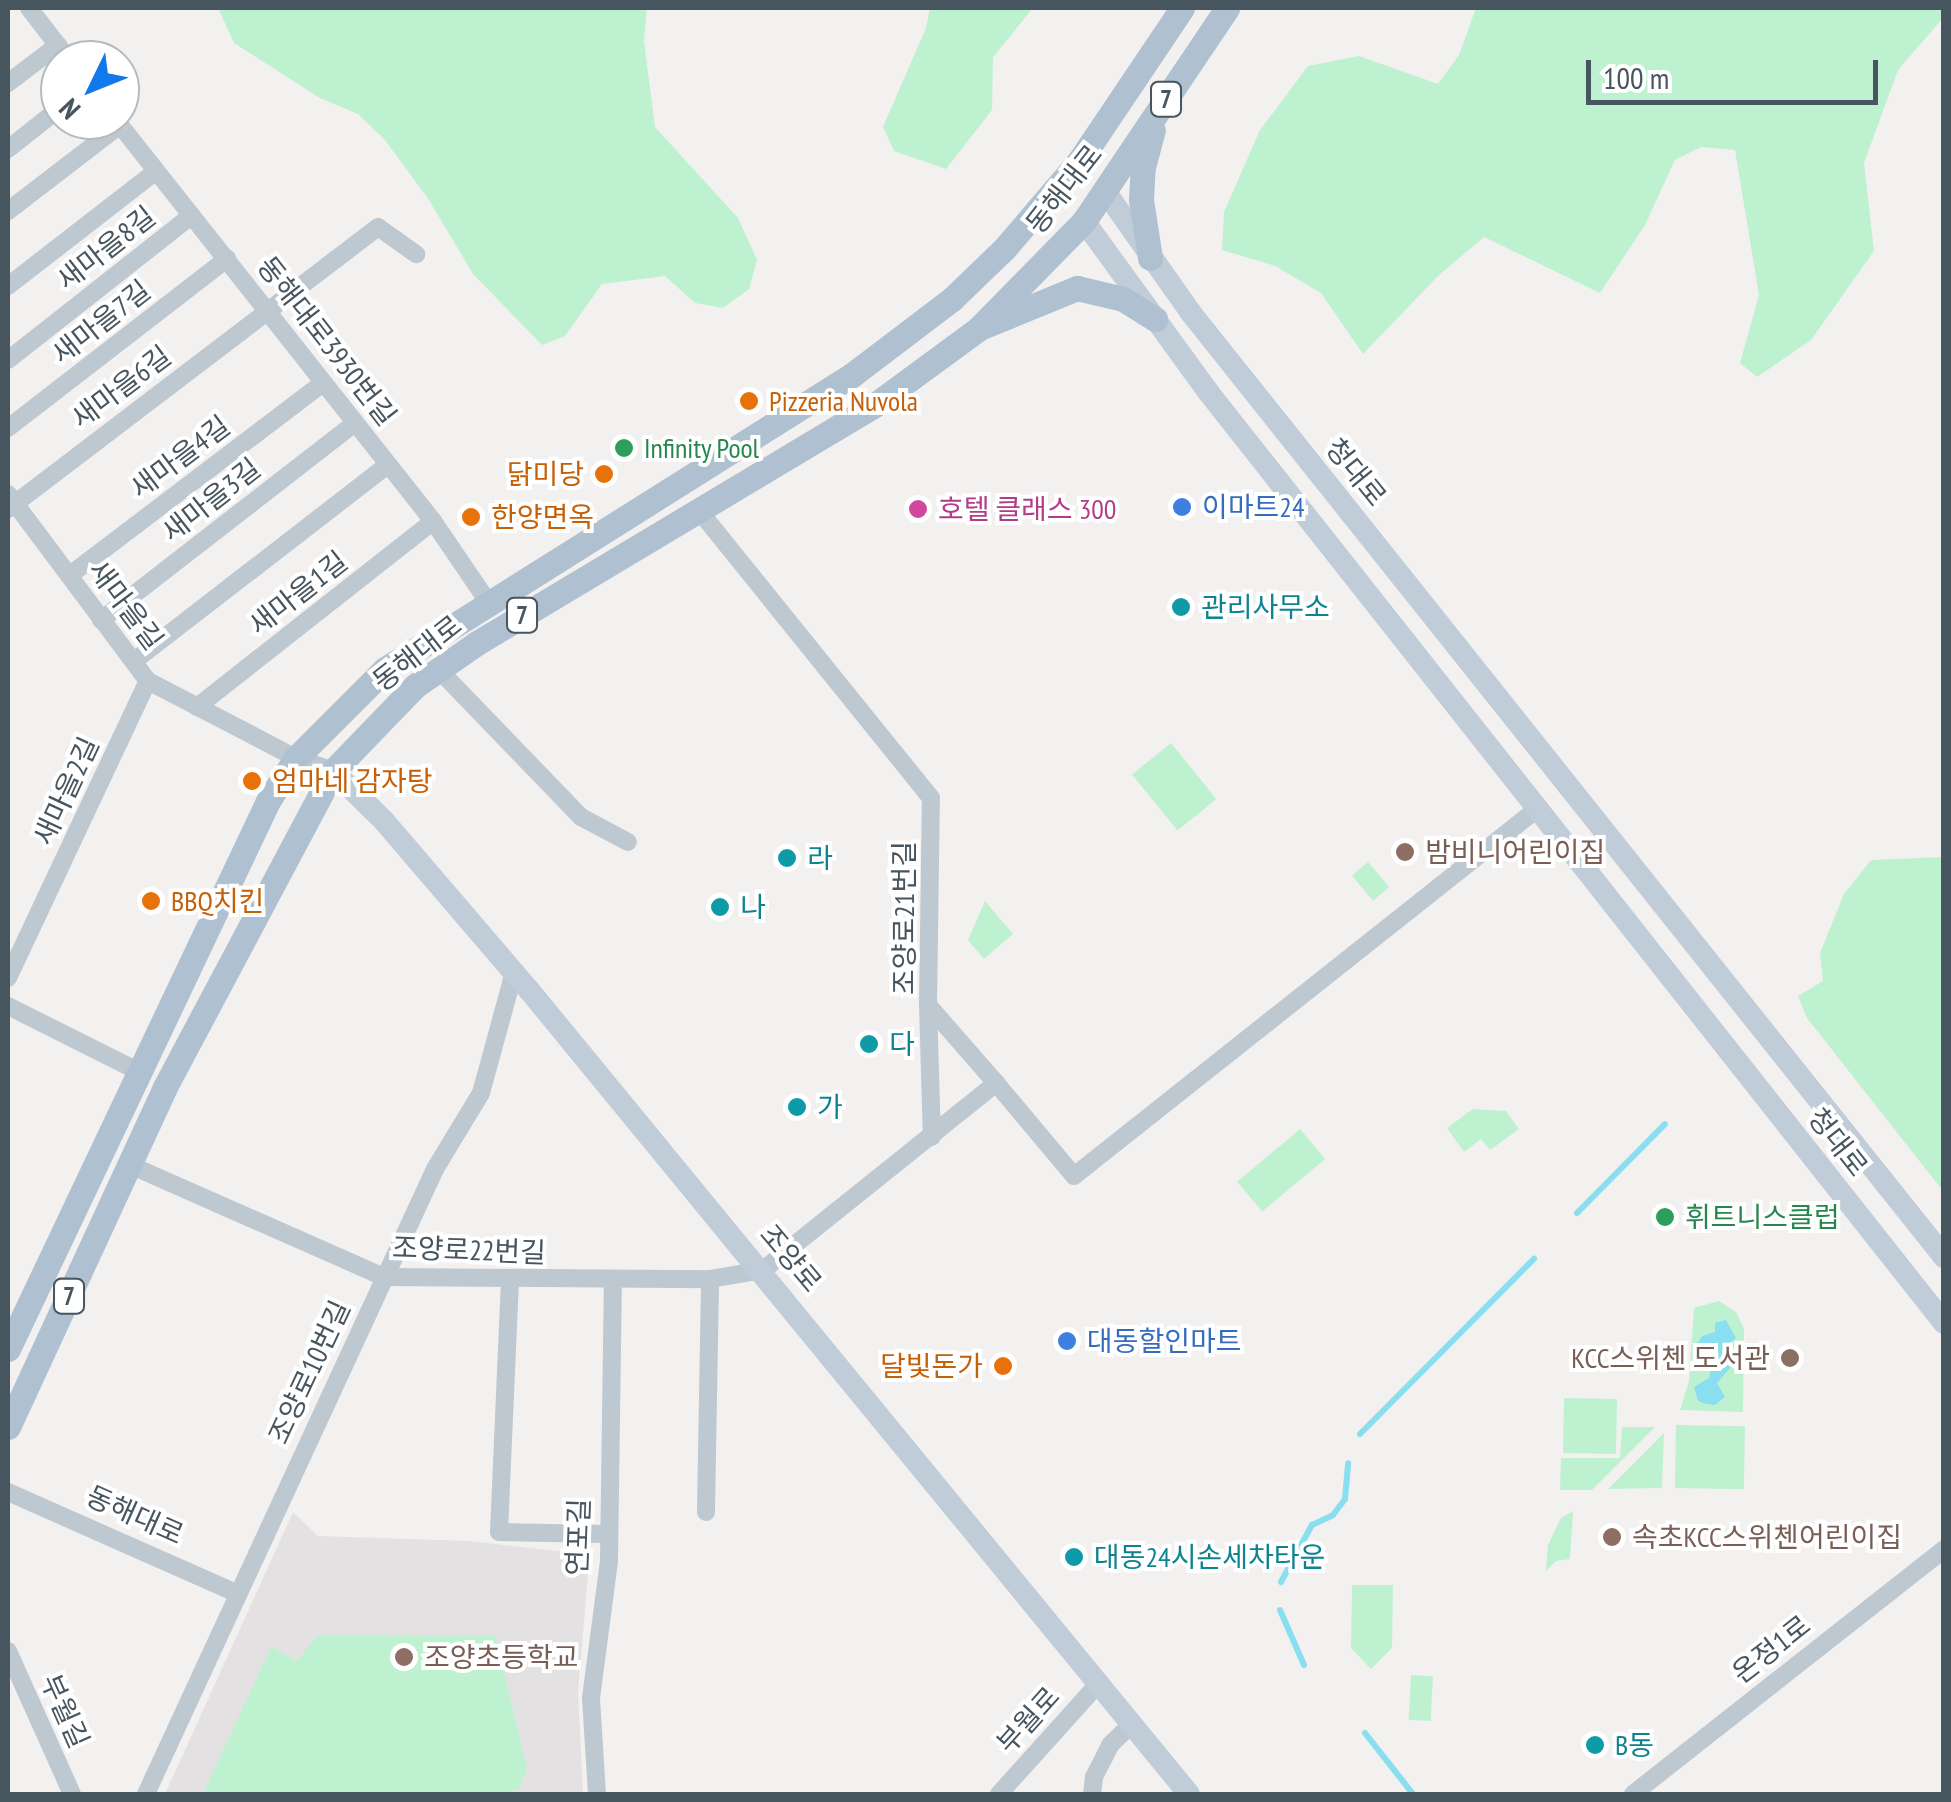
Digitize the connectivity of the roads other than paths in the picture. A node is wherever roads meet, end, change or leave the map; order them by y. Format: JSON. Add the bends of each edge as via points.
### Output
{"nodes":[{"id":1,"x":28,"y":8,"type":"edge"},
{"id":2,"x":1182,"y":8,"type":"edge"},
{"id":3,"x":1227,"y":8,"type":"edge"},
{"id":4,"x":53,"y":40,"type":"edge"},
{"id":5,"x":40,"y":65,"type":"edge"},
{"id":6,"x":8,"y":83,"type":"edge"},
{"id":7,"x":1158,"y":112,"type":"junction"},
{"id":8,"x":40,"y":124,"type":"edge"},
{"id":9,"x":96,"y":140,"type":"edge"},
{"id":10,"x":131,"y":140,"type":"edge"},
{"id":11,"x":8,"y":149,"type":"edge"},
{"id":12,"x":1080,"y":160,"type":"junction"},
{"id":13,"x":155,"y":172,"type":"junction"},
{"id":14,"x":1060,"y":187,"type":"junction"},
{"id":15,"x":1105,"y":192,"type":"junction"},
{"id":16,"x":8,"y":211,"type":"edge"},
{"id":17,"x":190,"y":216,"type":"junction"},
{"id":18,"x":1084,"y":221,"type":"junction"},
{"id":19,"x":416,"y":254,"type":"dead end"},
{"id":20,"x":1150,"y":258,"type":"junction"},
{"id":21,"x":227,"y":259,"type":"junction"},
{"id":22,"x":8,"y":286,"type":"edge"},
{"id":23,"x":269,"y":310,"type":"junction"},
{"id":24,"x":1154,"y":320,"type":"junction"},
{"id":25,"x":978,"y":329,"type":"junction"},
{"id":26,"x":8,"y":360,"type":"edge"},
{"id":27,"x":323,"y":383,"type":"junction"},
{"id":28,"x":356,"y":423,"type":"junction"},
{"id":29,"x":8,"y":428,"type":"edge"},
{"id":30,"x":1290,"y":438,"type":"junction"},
{"id":31,"x":1265,"y":463,"type":"junction"},
{"id":32,"x":388,"y":465,"type":"junction"},
{"id":33,"x":10,"y":502,"type":"edge"},
{"id":34,"x":700,"y":512,"type":"junction"},
{"id":35,"x":433,"y":521,"type":"junction"},
{"id":36,"x":70,"y":576,"type":"junction"},
{"id":37,"x":488,"y":602,"type":"junction"},
{"id":38,"x":101,"y":620,"type":"junction"},
{"id":39,"x":134,"y":661,"type":"junction"},
{"id":40,"x":438,"y":670,"type":"junction"},
{"id":41,"x":148,"y":681,"type":"junction"},
{"id":42,"x":197,"y":707,"type":"junction"},
{"id":43,"x":296,"y":758,"type":"junction"},
{"id":44,"x":332,"y":770,"type":"junction"},
{"id":45,"x":1566,"y":785,"type":"junction"},
{"id":46,"x":1537,"y":809,"type":"junction"},
{"id":47,"x":628,"y":842,"type":"dead end"},
{"id":48,"x":514,"y":972,"type":"junction"},
{"id":49,"x":8,"y":978,"type":"edge"},
{"id":50,"x":928,"y":1004,"type":"junction"},
{"id":51,"x":8,"y":1006,"type":"edge"},
{"id":52,"x":138,"y":1071,"type":"junction"},
{"id":53,"x":996,"y":1083,"type":"junction"},
{"id":54,"x":932,"y":1138,"type":"junction"},
{"id":55,"x":100,"y":1150,"type":"junction"},
{"id":56,"x":130,"y":1165,"type":"junction"},
{"id":57,"x":1944,"y":1256,"type":"edge"},
{"id":58,"x":763,"y":1270,"type":"junction"},
{"id":59,"x":384,"y":1278,"type":"junction"},
{"id":60,"x":710,"y":1278,"type":"junction"},
{"id":61,"x":510,"y":1280,"type":"junction"},
{"id":62,"x":613,"y":1281,"type":"junction"},
{"id":63,"x":1944,"y":1323,"type":"edge"},
{"id":64,"x":8,"y":1350,"type":"edge"},
{"id":65,"x":8,"y":1428,"type":"edge"},
{"id":66,"x":8,"y":1492,"type":"edge"},
{"id":67,"x":706,"y":1512,"type":"dead end"},
{"id":68,"x":606,"y":1534,"type":"junction"},
{"id":69,"x":1944,"y":1549,"type":"edge"},
{"id":70,"x":238,"y":1594,"type":"junction"},
{"id":71,"x":8,"y":1651,"type":"edge"},
{"id":72,"x":1099,"y":1683,"type":"junction"},
{"id":73,"x":1132,"y":1724,"type":"junction"},
{"id":74,"x":72,"y":1794,"type":"edge"},
{"id":75,"x":146,"y":1794,"type":"edge"},
{"id":76,"x":598,"y":1794,"type":"edge"},
{"id":77,"x":998,"y":1794,"type":"edge"},
{"id":78,"x":1092,"y":1794,"type":"edge"},
{"id":79,"x":1190,"y":1794,"type":"edge"},
{"id":80,"x":1633,"y":1794,"type":"edge"}],
"edges":[{"from":1,"to":4,"type":"street"},
{"from":2,"to":12,"type":"main road","name":"동해대로","number":"7"},
{"from":3,"to":7,"type":"main road","name":"동해대로","number":"7"},
{"from":5,"to":6,"type":"street"},
{"from":7,"to":15,"type":"main road","name":"동해대로","number":"7"},
{"from":7,"to":20,"type":"main road","via":[[1142,184]]},
{"from":8,"to":11,"type":"street"},
{"from":9,"to":16,"type":"street"},
{"from":10,"to":13,"type":"street","name":"동해대로3930번길"},
{"from":12,"to":14,"type":"main road","name":"동해대로","number":"7"},
{"from":12,"to":15,"type":"main road"},
{"from":13,"to":17,"type":"street","name":"동해대로3930번길"},
{"from":13,"to":22,"type":"street"},
{"from":14,"to":18,"type":"main road"},
{"from":14,"to":37,"type":"main road","name":"동해대로","number":"7","via":[[980,272],[889,350]]},
{"from":15,"to":18,"type":"main road","name":"동해대로","number":"7"},
{"from":15,"to":20,"type":"street","name":"청대로"},
{"from":17,"to":21,"type":"street","name":"동해대로3930번길"},
{"from":17,"to":26,"type":"street","name":"새마을8길"},
{"from":18,"to":24,"type":"street","name":"청대로"},
{"from":18,"to":25,"type":"main road","name":"동해대로","number":"7"},
{"from":19,"to":23,"type":"street","name":"새마을6길","via":[[378,227]]},
{"from":20,"to":30,"type":"street","name":"청대로"},
{"from":21,"to":23,"type":"street","name":"동해대로3930번길"},
{"from":21,"to":29,"type":"street","name":"새마을7길"},
{"from":23,"to":27,"type":"street","name":"동해대로3930번길"},
{"from":23,"to":33,"type":"street","name":"새마을6길"},
{"from":24,"to":25,"type":"main road","via":[[1124,299],[1076,288]]},
{"from":24,"to":31,"type":"street","name":"청대로"},
{"from":25,"to":34,"type":"main road","name":"동해대로","number":"7","via":[[912,382]]},
{"from":27,"to":28,"type":"street","name":"동해대로3930번길"},
{"from":27,"to":36,"type":"street","name":"새마을4길"},
{"from":28,"to":32,"type":"street","name":"동해대로3930번길"},
{"from":28,"to":38,"type":"street","name":"새마을3길"},
{"from":30,"to":31,"type":"street"},
{"from":30,"to":45,"type":"street","name":"청대로"},
{"from":31,"to":46,"type":"street","name":"청대로"},
{"from":32,"to":35,"type":"street","name":"동해대로3930번길"},
{"from":32,"to":39,"type":"street"},
{"from":33,"to":36,"type":"street","name":"새마을길"},
{"from":34,"to":40,"type":"main road","name":"동해대로","number":"7"},
{"from":34,"to":50,"type":"street","name":"조양로21번길","via":[[931,798]]},
{"from":35,"to":37,"type":"street","name":"동해대로3930번길"},
{"from":35,"to":42,"type":"street","name":"새마을1길"},
{"from":36,"to":38,"type":"street","name":"새마을길"},
{"from":37,"to":43,"type":"main road","name":"동해대로","number":"7","via":[[385,669]]},
{"from":38,"to":39,"type":"street","name":"새마을길"},
{"from":39,"to":41,"type":"street","name":"새마을길"},
{"from":40,"to":44,"type":"main road","name":"동해대로","number":"7"},
{"from":40,"to":47,"type":"street","via":[[581,817]]},
{"from":41,"to":42,"type":"street","name":"새마을길"},
{"from":41,"to":49,"type":"street","name":"새마을2길"},
{"from":42,"to":43,"type":"street","name":"새마을길"},
{"from":43,"to":44,"type":"street","name":"새마을길"},
{"from":43,"to":52,"type":"main road","name":"동해대로","number":"7","via":[[268,800]]},
{"from":44,"to":48,"type":"street","name":"조양로","via":[[384,820]]},
{"from":44,"to":56,"type":"main road","name":"동해대로","number":"7"},
{"from":45,"to":46,"type":"street"},
{"from":45,"to":57,"type":"street","name":"청대로"},
{"from":46,"to":53,"type":"street","name":"조양로21번길","via":[[1074,1176]]},
{"from":46,"to":63,"type":"street","name":"청대로"},
{"from":48,"to":58,"type":"street","name":"조양로"},
{"from":48,"to":59,"type":"street","name":"조양로10번길","via":[[481,1093],[435,1169]]},
{"from":50,"to":53,"type":"street","name":"조양로21번길"},
{"from":50,"to":54,"type":"street"},
{"from":51,"to":52,"type":"street"},
{"from":52,"to":55,"type":"main road","name":"동해대로","number":"7"},
{"from":53,"to":54,"type":"street"},
{"from":54,"to":58,"type":"street"},
{"from":55,"to":56,"type":"main road"},
{"from":55,"to":64,"type":"main road","name":"동해대로","number":"7"},
{"from":56,"to":59,"type":"street","name":"조양로22번길"},
{"from":56,"to":65,"type":"main road","name":"동해대로","number":"7"},
{"from":58,"to":60,"type":"street","name":"조양로22번길"},
{"from":58,"to":72,"type":"street","name":"조양로"},
{"from":59,"to":61,"type":"street","name":"조양로22번길"},
{"from":59,"to":70,"type":"street","name":"조양로10번길"},
{"from":60,"to":62,"type":"street","name":"조양로22번길"},
{"from":60,"to":67,"type":"street"},
{"from":61,"to":62,"type":"street","name":"조양로22번길"},
{"from":61,"to":68,"type":"street","via":[[500,1532]]},
{"from":62,"to":68,"type":"street","name":"연포길"},
{"from":66,"to":70,"type":"street","name":"동해대로"},
{"from":68,"to":76,"type":"street","name":"연포길","via":[[609,1561],[591,1698]]},
{"from":69,"to":80,"type":"street","name":"온정1로"},
{"from":70,"to":75,"type":"street","name":"조양로10번길"},
{"from":71,"to":74,"type":"street","name":"부월길"},
{"from":72,"to":73,"type":"street","name":"조양로"},
{"from":72,"to":77,"type":"street","name":"부월로"},
{"from":73,"to":78,"type":"street","via":[[1110,1745]]},
{"from":73,"to":79,"type":"street","name":"조양로"}]}
